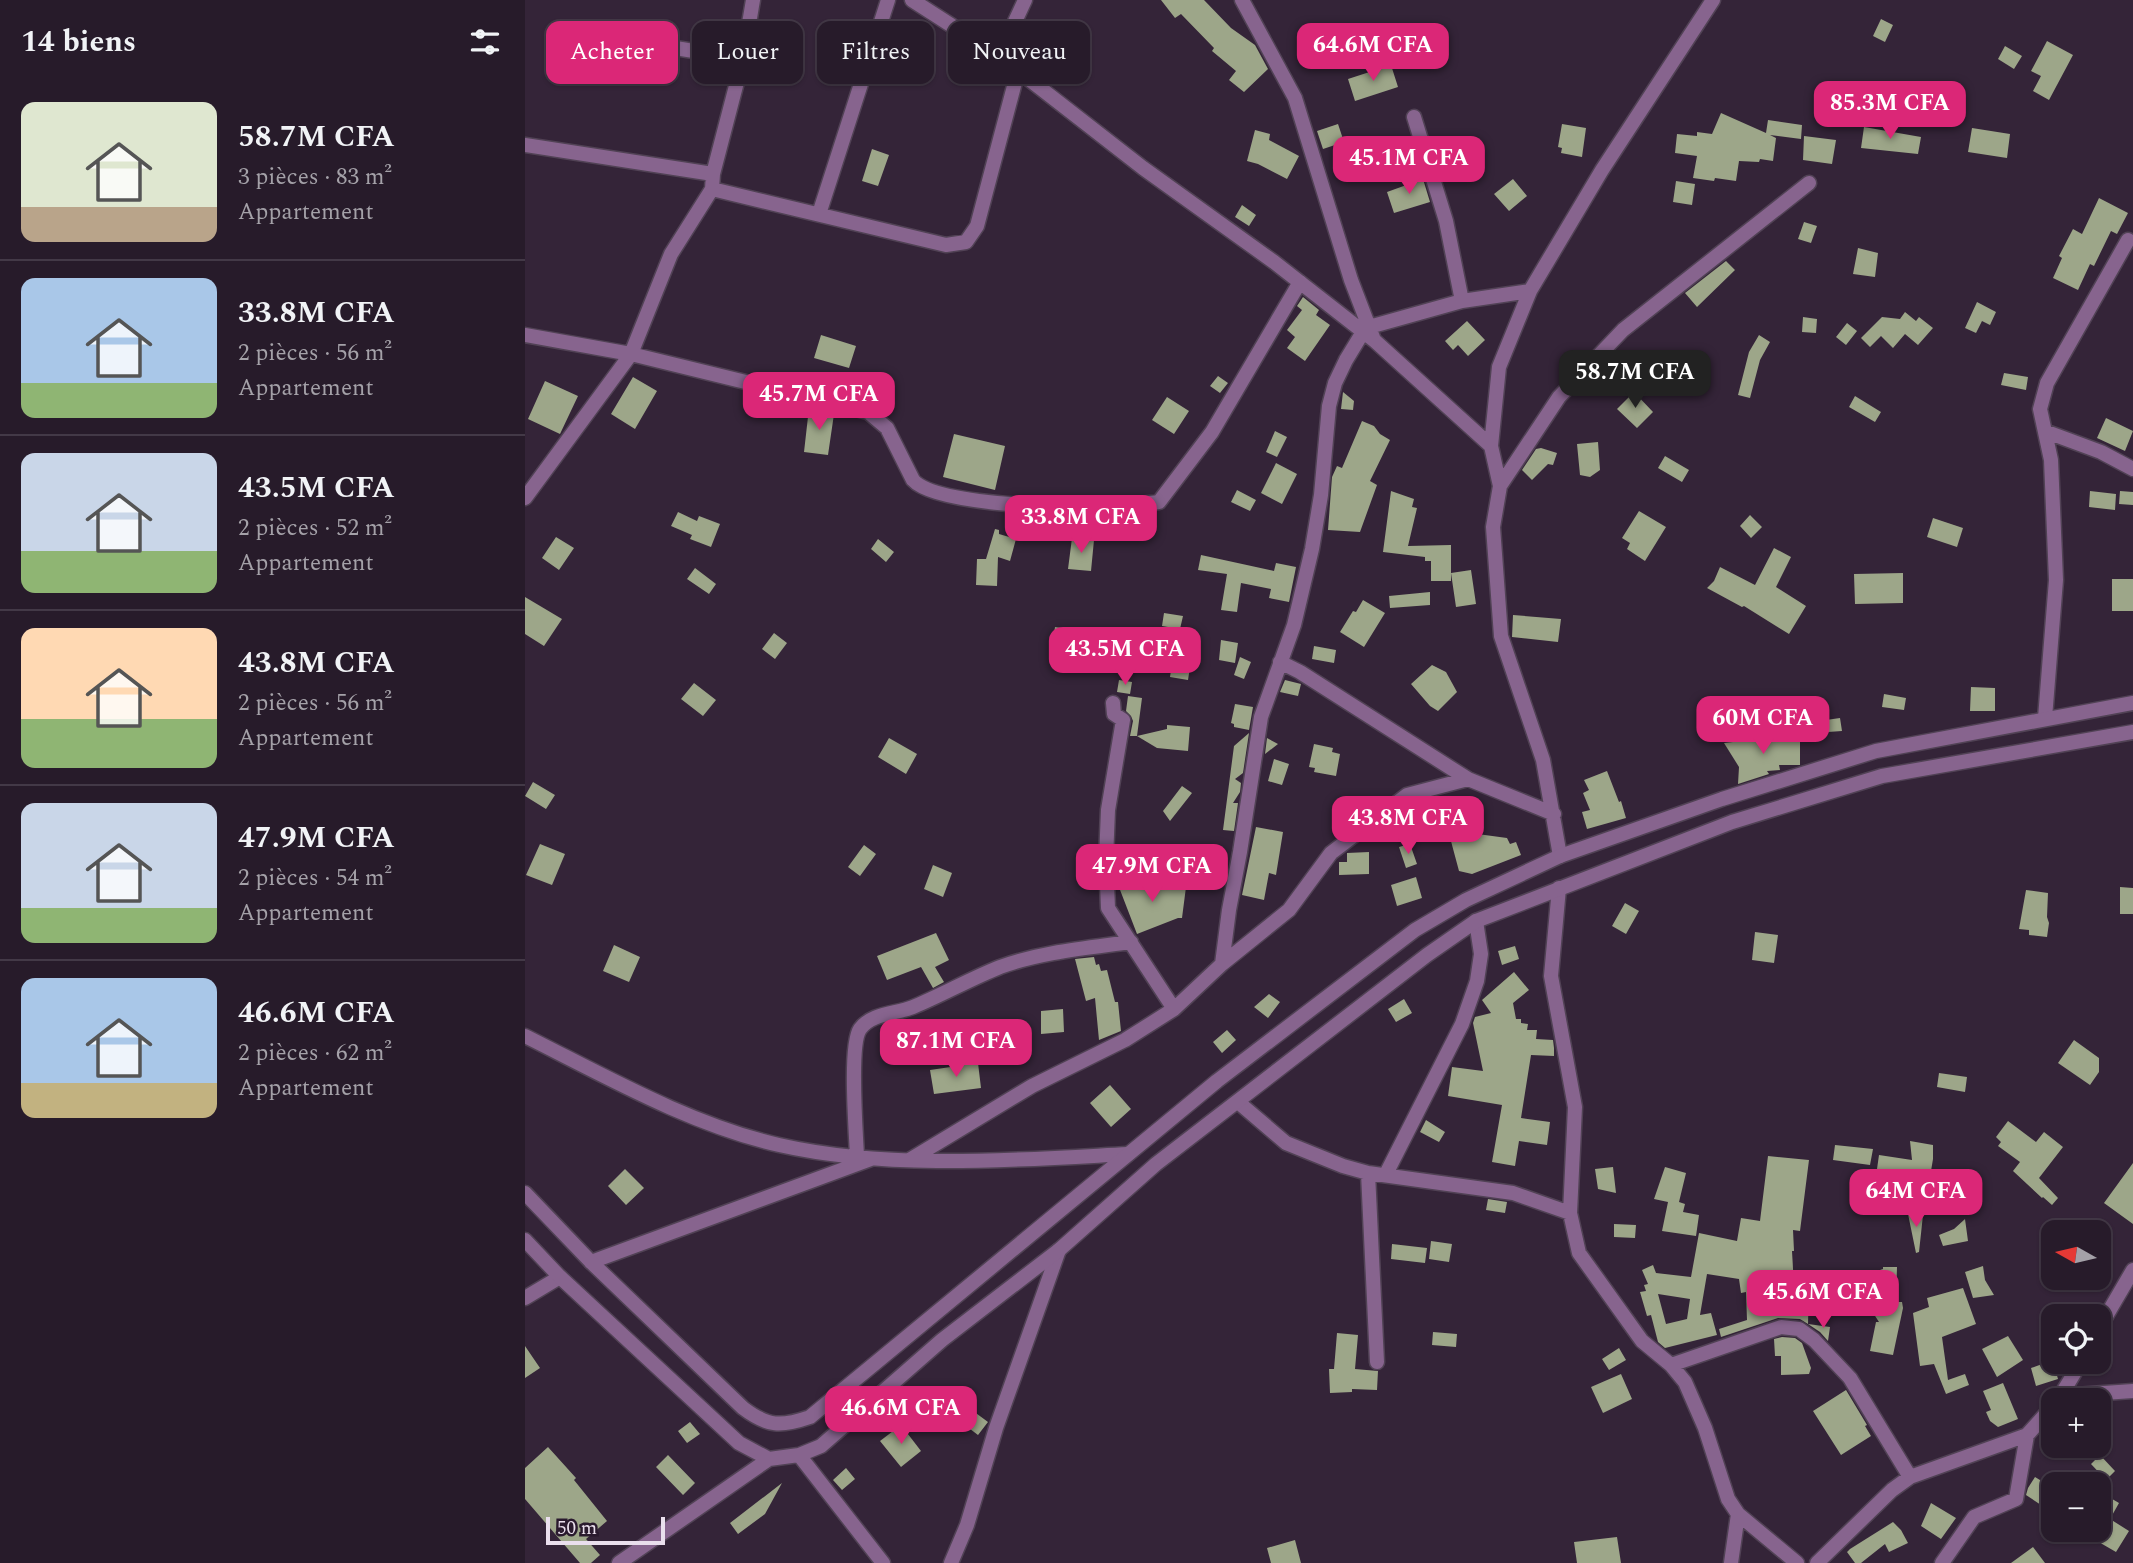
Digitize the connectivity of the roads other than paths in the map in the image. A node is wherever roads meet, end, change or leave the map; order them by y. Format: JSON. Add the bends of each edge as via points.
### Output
{"nodes":[{"id":1,"x":753,"y":0,"type":"edge"},
{"id":2,"x":888,"y":0,"type":"edge"},
{"id":3,"x":912,"y":0,"type":"edge"},
{"id":4,"x":1025,"y":0,"type":"edge"},
{"id":5,"x":1242,"y":0,"type":"edge"},
{"id":6,"x":1713,"y":0,"type":"edge"},
{"id":7,"x":749,"y":21,"type":"edge"},
{"id":8,"x":1015,"y":21,"type":"edge"},
{"id":9,"x":948,"y":23,"type":"edge"},
{"id":10,"x":737,"y":84,"type":"edge"},
{"id":11,"x":1015,"y":84,"type":"edge"},
{"id":12,"x":1035,"y":84,"type":"edge"},
{"id":13,"x":1413,"y":117,"type":"dead end"},
{"id":14,"x":525,"y":145,"type":"edge"},
{"id":15,"x":713,"y":182,"type":"junction"},
{"id":16,"x":1809,"y":183,"type":"dead end"},
{"id":17,"x":819,"y":214,"type":"junction"},
{"id":18,"x":2128,"y":240,"type":"dead end"},
{"id":19,"x":1300,"y":282,"type":"junction"},
{"id":20,"x":1530,"y":291,"type":"junction"},
{"id":21,"x":1462,"y":301,"type":"junction"},
{"id":22,"x":1369,"y":334,"type":"junction"},
{"id":23,"x":525,"y":335,"type":"edge"},
{"id":24,"x":631,"y":354,"type":"junction"},
{"id":25,"x":2047,"y":432,"type":"junction"},
{"id":26,"x":1491,"y":446,"type":"junction"},
{"id":27,"x":2133,"y":469,"type":"edge"},
{"id":28,"x":1500,"y":486,"type":"junction"},
{"id":29,"x":525,"y":498,"type":"edge"},
{"id":30,"x":1280,"y":662,"type":"junction"},
{"id":31,"x":1113,"y":703,"type":"dead end"},
{"id":32,"x":2133,"y":703,"type":"edge"},
{"id":33,"x":2045,"y":718,"type":"junction"},
{"id":34,"x":2133,"y":732,"type":"edge"},
{"id":35,"x":1468,"y":779,"type":"junction"},
{"id":36,"x":1554,"y":814,"type":"junction"},
{"id":37,"x":1560,"y":856,"type":"junction"},
{"id":38,"x":1559,"y":888,"type":"junction"},
{"id":39,"x":1476,"y":921,"type":"junction"},
{"id":40,"x":1131,"y":942,"type":"junction"},
{"id":41,"x":1222,"y":964,"type":"junction"},
{"id":42,"x":1174,"y":1009,"type":"junction"},
{"id":43,"x":525,"y":1036,"type":"edge"},
{"id":44,"x":1238,"y":1102,"type":"junction"},
{"id":45,"x":1128,"y":1154,"type":"junction"},
{"id":46,"x":857,"y":1156,"type":"junction"},
{"id":47,"x":873,"y":1158,"type":"junction"},
{"id":48,"x":911,"y":1159,"type":"junction"},
{"id":49,"x":1369,"y":1173,"type":"junction"},
{"id":50,"x":1386,"y":1174,"type":"junction"},
{"id":51,"x":525,"y":1193,"type":"edge"},
{"id":52,"x":1570,"y":1213,"type":"junction"},
{"id":53,"x":525,"y":1240,"type":"edge"},
{"id":54,"x":1059,"y":1250,"type":"junction"},
{"id":55,"x":591,"y":1262,"type":"junction"},
{"id":56,"x":2133,"y":1270,"type":"edge"},
{"id":57,"x":560,"y":1277,"type":"junction"},
{"id":58,"x":525,"y":1298,"type":"edge"},
{"id":59,"x":2111,"y":1308,"type":"edge"},
{"id":60,"x":1377,"y":1362,"type":"dead end"},
{"id":61,"x":1671,"y":1365,"type":"junction"},
{"id":62,"x":2133,"y":1391,"type":"edge"},
{"id":63,"x":2111,"y":1394,"type":"edge"},
{"id":64,"x":2041,"y":1419,"type":"edge"},
{"id":65,"x":2027,"y":1435,"type":"junction"},
{"id":66,"x":799,"y":1455,"type":"junction"},
{"id":67,"x":769,"y":1459,"type":"junction"},
{"id":68,"x":1910,"y":1476,"type":"junction"},
{"id":69,"x":1738,"y":1514,"type":"junction"},
{"id":70,"x":619,"y":1563,"type":"edge"},
{"id":71,"x":883,"y":1563,"type":"edge"},
{"id":72,"x":951,"y":1563,"type":"edge"},
{"id":73,"x":1731,"y":1563,"type":"edge"},
{"id":74,"x":1797,"y":1563,"type":"edge"},
{"id":75,"x":1817,"y":1563,"type":"edge"},
{"id":76,"x":1942,"y":1563,"type":"edge"}],
"edges":[{"from":1,"to":7,"type":"street"},
{"from":2,"to":17,"type":"street"},
{"from":3,"to":9,"type":"street"},
{"from":4,"to":8,"type":"street"},
{"from":5,"to":22,"type":"street","via":[[1295,98]]},
{"from":6,"to":20,"type":"street"},
{"from":10,"to":15,"type":"street"},
{"from":11,"to":17,"type":"street","via":[[977,226],[966,242],[946,245]]},
{"from":12,"to":19,"type":"street"},
{"from":13,"to":21,"type":"street","via":[[1446,221]]},
{"from":14,"to":15,"type":"street"},
{"from":15,"to":17,"type":"street"},
{"from":15,"to":24,"type":"street","via":[[671,254]]},
{"from":16,"to":28,"type":"street","via":[[1623,330],[1559,397]]},
{"from":18,"to":25,"type":"street","via":[[2047,383],[2040,409]]},
{"from":19,"to":22,"type":"street"},
{"from":19,"to":24,"type":"street","via":[[1212,432],[1159,502],[1133,505],[1096,508],[952,498],[919,487],[887,428],[868,412]]},
{"from":20,"to":21,"type":"street"},
{"from":20,"to":26,"type":"street","via":[[1500,367]]},
{"from":21,"to":22,"type":"street","via":[[1408,315]]},
{"from":22,"to":26,"type":"street"},
{"from":22,"to":30,"type":"street","via":[[1346,360],[1332,394],[1312,549]]},
{"from":23,"to":24,"type":"street"},
{"from":24,"to":29,"type":"street"},
{"from":25,"to":27,"type":"street"},
{"from":25,"to":33,"type":"street","via":[[2056,580]]},
{"from":26,"to":28,"type":"street"},
{"from":28,"to":36,"type":"street","via":[[1493,527],[1501,636],[1543,760]]},
{"from":30,"to":35,"type":"street"},
{"from":30,"to":41,"type":"street","via":[[1261,717]]},
{"from":31,"to":40,"type":"street","via":[[1114,714],[1123,720],[1108,810],[1108,908]]},
{"from":32,"to":33,"type":"street"},
{"from":33,"to":37,"type":"street","via":[[1877,751]]},
{"from":34,"to":38,"type":"street","via":[[1882,776],[1732,822]]},
{"from":35,"to":36,"type":"street"},
{"from":35,"to":41,"type":"street","via":[[1407,795],[1331,853],[1289,910]]},
{"from":36,"to":37,"type":"street"},
{"from":37,"to":45,"type":"street","via":[[1466,900],[1415,930]]},
{"from":38,"to":39,"type":"street"},
{"from":38,"to":52,"type":"street","via":[[1551,976],[1575,1107]]},
{"from":39,"to":44,"type":"street"},
{"from":39,"to":50,"type":"street","via":[[1481,954],[1462,1024]]},
{"from":40,"to":42,"type":"street"},
{"from":40,"to":46,"type":"street","via":[[1002,967],[911,1008],[869,1020],[856,1038]]},
{"from":41,"to":42,"type":"street"},
{"from":42,"to":48,"type":"street"},
{"from":43,"to":46,"type":"street","via":[[724,1129],[779,1145]]},
{"from":44,"to":49,"type":"street","via":[[1286,1143]]},
{"from":44,"to":54,"type":"street","via":[[1156,1164]]},
{"from":45,"to":48,"type":"street"},
{"from":45,"to":55,"type":"street","via":[[810,1418],[786,1425],[758,1419],[743,1408]]},
{"from":46,"to":47,"type":"street"},
{"from":47,"to":48,"type":"street"},
{"from":47,"to":55,"type":"street"},
{"from":49,"to":50,"type":"street"},
{"from":49,"to":60,"type":"street"},
{"from":50,"to":52,"type":"street","via":[[1513,1193]]},
{"from":51,"to":55,"type":"street"},
{"from":52,"to":61,"type":"street","via":[[1579,1253],[1590,1271],[1642,1342]]},
{"from":53,"to":57,"type":"street"},
{"from":54,"to":66,"type":"street","via":[[942,1340],[821,1446]]},
{"from":54,"to":72,"type":"street"},
{"from":56,"to":59,"type":"street"},
{"from":57,"to":58,"type":"street"},
{"from":57,"to":67,"type":"street","via":[[739,1443]]},
{"from":61,"to":68,"type":"street","via":[[1781,1327],[1799,1329],[1850,1378]]},
{"from":61,"to":69,"type":"street","via":[[1685,1382],[1728,1499]]},
{"from":62,"to":63,"type":"street"},
{"from":64,"to":65,"type":"street"},
{"from":65,"to":68,"type":"street"},
{"from":65,"to":76,"type":"street","via":[[2016,1499],[1974,1517]]},
{"from":66,"to":67,"type":"street"},
{"from":66,"to":71,"type":"street"},
{"from":67,"to":70,"type":"street"},
{"from":68,"to":75,"type":"street"},
{"from":69,"to":73,"type":"street"},
{"from":69,"to":74,"type":"street"}]}
